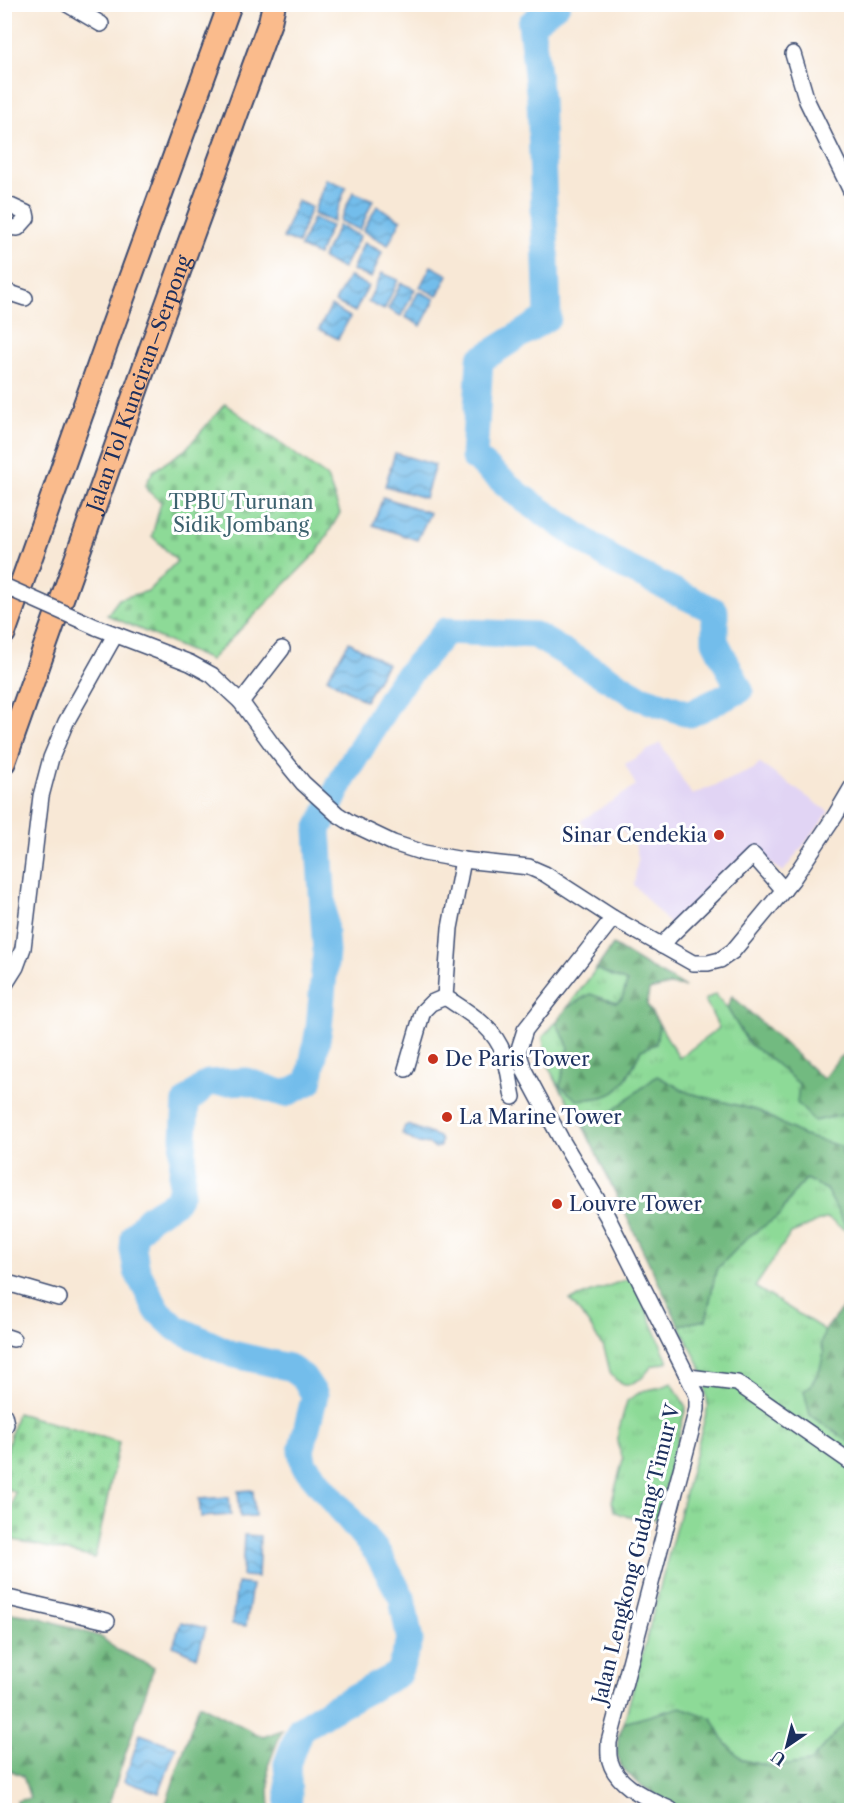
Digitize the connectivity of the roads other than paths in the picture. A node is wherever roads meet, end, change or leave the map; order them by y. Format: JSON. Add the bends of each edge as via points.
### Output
{"nodes":[{"id":1,"x":231,"y":4,"type":"edge"},
{"id":2,"x":274,"y":4,"type":"edge"},
{"id":3,"x":70,"y":5,"type":"edge"},
{"id":4,"x":101,"y":24,"type":"dead end"},
{"id":5,"x":793,"y":54,"type":"dead end"},
{"id":6,"x":851,"y":192,"type":"edge"},
{"id":7,"x":4,"y":203,"type":"edge"},
{"id":8,"x":4,"y":227,"type":"edge"},
{"id":9,"x":4,"y":291,"type":"edge"},
{"id":10,"x":25,"y":298,"type":"dead end"},
{"id":11,"x":4,"y":586,"type":"edge"},
{"id":12,"x":4,"y":633,"type":"edge"},
{"id":13,"x":116,"y":636,"type":"junction"},
{"id":14,"x":282,"y":649,"type":"dead end"},
{"id":15,"x":241,"y":702,"type":"junction"},
{"id":16,"x":4,"y":762,"type":"edge"},
{"id":17,"x":852,"y":787,"type":"edge"},
{"id":18,"x":463,"y":860,"type":"junction"},
{"id":19,"x":784,"y":890,"type":"junction"},
{"id":20,"x":613,"y":918,"type":"junction"},
{"id":21,"x":662,"y":946,"type":"junction"},
{"id":22,"x":4,"y":986,"type":"edge"},
{"id":23,"x":445,"y":997,"type":"junction"},
{"id":24,"x":406,"y":1069,"type":"dead end"},
{"id":25,"x":513,"y":1097,"type":"dead end"},
{"id":26,"x":4,"y":1282,"type":"edge"},
{"id":27,"x":59,"y":1298,"type":"dead end"},
{"id":28,"x":689,"y":1377,"type":"junction"},
{"id":29,"x":4,"y":1415,"type":"edge"},
{"id":30,"x":4,"y":1428,"type":"edge"},
{"id":31,"x":852,"y":1462,"type":"edge"},
{"id":32,"x":4,"y":1597,"type":"edge"},
{"id":33,"x":107,"y":1621,"type":"dead end"},
{"id":34,"x":671,"y":1810,"type":"edge"}],
"edges":[{"from":1,"to":12,"type":"highway"},
{"from":2,"to":16,"type":"highway","name":"Jalan Tol Kunciran–Serpong"},
{"from":3,"to":4,"type":"street"},
{"from":5,"to":6,"type":"street","via":[[807,101]]},
{"from":7,"to":8,"type":"street","via":[[26,213],[27,218],[18,228]]},
{"from":9,"to":10,"type":"street"},
{"from":11,"to":13,"type":"street","bridge":true},
{"from":13,"to":15,"type":"street","via":[[201,668]]},
{"from":13,"to":22,"type":"street","via":[[66,722],[51,758],[41,796],[23,948]]},
{"from":14,"to":15,"type":"street"},
{"from":15,"to":18,"type":"street","via":[[303,783],[337,813],[393,843]]},
{"from":17,"to":19,"type":"street"},
{"from":18,"to":20,"type":"street","via":[[529,867]]},
{"from":18,"to":23,"type":"street","via":[[450,928]]},
{"from":19,"to":21,"type":"street","via":[[733,951],[720,960],[693,963]]},
{"from":19,"to":21,"type":"street","via":[[753,855]]},
{"from":20,"to":21,"type":"street"},
{"from":20,"to":28,"type":"street","name":"Jalan Lengkong Gudang Timur V","via":[[525,1030],[518,1052],[525,1072],[607,1216]]},
{"from":23,"to":24,"type":"street","via":[[423,1011]]},
{"from":23,"to":25,"type":"street","via":[[480,1020],[495,1036],[505,1056]]},
{"from":26,"to":27,"type":"street"},
{"from":28,"to":31,"type":"street","via":[[737,1383]]},
{"from":28,"to":34,"type":"street","name":"Jalan Lengkong Gudang Timur V","via":[[697,1395],[697,1409],[609,1742],[609,1760],[616,1775],[631,1789]]},
{"from":29,"to":30,"type":"street"},
{"from":32,"to":33,"type":"street"}]}
